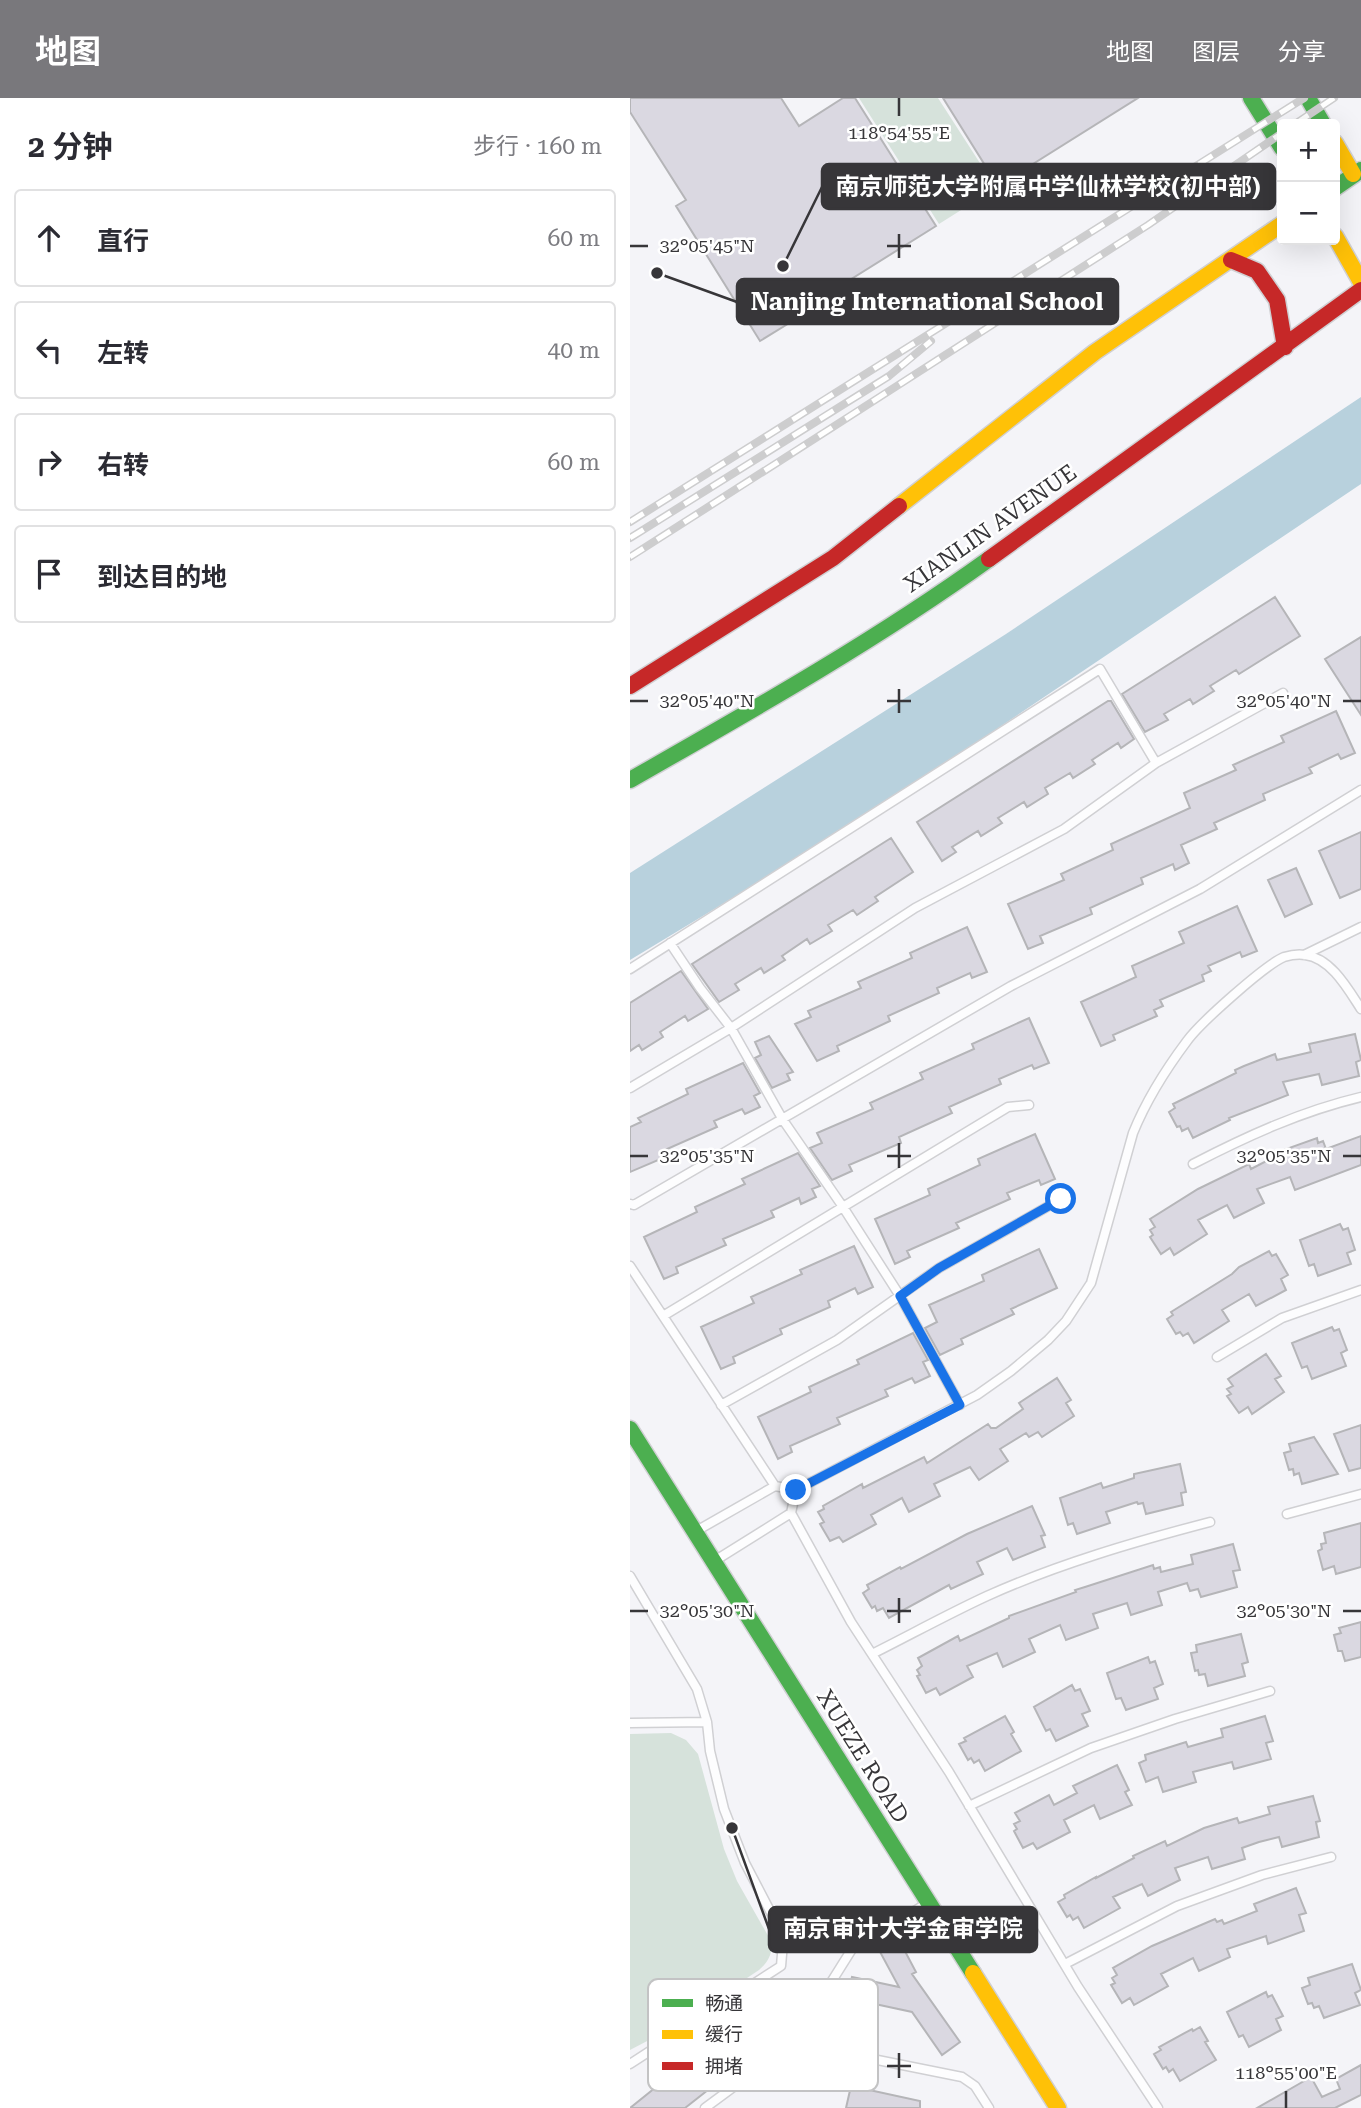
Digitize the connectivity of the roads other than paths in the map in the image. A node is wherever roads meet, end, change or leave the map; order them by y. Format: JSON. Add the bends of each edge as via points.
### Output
{"nodes":[{"id":1,"x":1251,"y":98,"type":"edge"},
{"id":2,"x":1308,"y":98,"type":"edge"},
{"id":3,"x":1320,"y":119,"type":"edge"},
{"id":4,"x":1277,"y":140,"type":"edge"},
{"id":5,"x":1340,"y":150,"type":"edge"},
{"id":6,"x":1358,"y":177,"type":"edge"},
{"id":7,"x":1340,"y":186,"type":"edge"},
{"id":8,"x":1277,"y":227,"type":"edge"},
{"id":9,"x":1340,"y":245,"type":"edge"},
{"id":10,"x":1230,"y":260,"type":"junction"},
{"id":11,"x":1361,"y":282,"type":"edge"},
{"id":12,"x":1361,"y":290,"type":"edge"},
{"id":13,"x":1285,"y":347,"type":"junction"},
{"id":14,"x":630,"y":686,"type":"edge"},
{"id":15,"x":1283,"y":694,"type":"dead end"},
{"id":16,"x":1156,"y":762,"type":"junction"},
{"id":17,"x":630,"y":780,"type":"edge"},
{"id":18,"x":1361,"y":790,"type":"edge"},
{"id":19,"x":1361,"y":927,"type":"edge"},
{"id":20,"x":670,"y":943,"type":"junction"},
{"id":21,"x":1304,"y":955,"type":"junction"},
{"id":22,"x":630,"y":969,"type":"edge"},
{"id":23,"x":1361,"y":1009,"type":"edge"},
{"id":24,"x":731,"y":1028,"type":"junction"},
{"id":25,"x":630,"y":1088,"type":"edge"},
{"id":26,"x":1361,"y":1097,"type":"edge"},
{"id":27,"x":1029,"y":1104,"type":"dead end"},
{"id":28,"x":783,"y":1120,"type":"junction"},
{"id":29,"x":1193,"y":1164,"type":"dead end"},
{"id":30,"x":1061,"y":1199,"type":"dead end"},
{"id":31,"x":630,"y":1204,"type":"edge"},
{"id":32,"x":843,"y":1207,"type":"junction"},
{"id":33,"x":630,"y":1266,"type":"edge"},
{"id":34,"x":1361,"y":1290,"type":"edge"},
{"id":35,"x":900,"y":1296,"type":"junction"},
{"id":36,"x":663,"y":1316,"type":"junction"},
{"id":37,"x":1217,"y":1357,"type":"dead end"},
{"id":38,"x":720,"y":1405,"type":"junction"},
{"id":39,"x":960,"y":1405,"type":"junction"},
{"id":40,"x":630,"y":1429,"type":"edge"},
{"id":41,"x":775,"y":1486,"type":"junction"},
{"id":42,"x":796,"y":1490,"type":"junction"},
{"id":43,"x":1361,"y":1494,"type":"edge"},
{"id":44,"x":791,"y":1513,"type":"junction"},
{"id":45,"x":1287,"y":1514,"type":"dead end"},
{"id":46,"x":1210,"y":1522,"type":"dead end"},
{"id":47,"x":695,"y":1532,"type":"junction"},
{"id":48,"x":713,"y":1561,"type":"junction"},
{"id":49,"x":630,"y":1576,"type":"edge"},
{"id":50,"x":873,"y":1654,"type":"junction"},
{"id":51,"x":1270,"y":1691,"type":"dead end"},
{"id":52,"x":707,"y":1722,"type":"junction"},
{"id":53,"x":630,"y":1723,"type":"edge"},
{"id":54,"x":969,"y":1806,"type":"junction"},
{"id":55,"x":1331,"y":1857,"type":"dead end"},
{"id":56,"x":929,"y":1902,"type":"junction"},
{"id":57,"x":1065,"y":1964,"type":"junction"},
{"id":58,"x":761,"y":1979,"type":"edge"},
{"id":59,"x":833,"y":1979,"type":"edge"},
{"id":60,"x":648,"y":2052,"type":"edge"},
{"id":61,"x":878,"y":2060,"type":"edge"},
{"id":62,"x":630,"y":2064,"type":"edge"},
{"id":63,"x":728,"y":2091,"type":"edge"},
{"id":64,"x":705,"y":2108,"type":"edge"},
{"id":65,"x":989,"y":2108,"type":"edge"},
{"id":66,"x":1058,"y":2108,"type":"edge"},
{"id":67,"x":1158,"y":2108,"type":"edge"}],
"edges":[{"from":1,"to":4,"type":"main road"},
{"from":2,"to":3,"type":"main road"},
{"from":5,"to":6,"type":"main road"},
{"from":6,"to":7,"type":"main road"},
{"from":8,"to":10,"type":"main road"},
{"from":9,"to":11,"type":"main road"},
{"from":10,"to":13,"type":"main road","via":[[1257,271],[1277,300]]},
{"from":10,"to":14,"type":"main road","via":[[1095,352],[833,558]]},
{"from":12,"to":13,"type":"main road","name":"XIANLIN AVENUE"},
{"from":13,"to":17,"type":"main road","name":"XIANLIN AVENUE","via":[[942,593]]},
{"from":15,"to":16,"type":"lane"},
{"from":16,"to":20,"type":"lane","via":[[1100,669]]},
{"from":16,"to":24,"type":"lane","via":[[1064,829],[915,908]]},
{"from":18,"to":28,"type":"lane","via":[[1200,889],[1011,986]]},
{"from":19,"to":21,"type":"lane"},
{"from":20,"to":22,"type":"lane"},
{"from":20,"to":24,"type":"lane"},
{"from":21,"to":23,"type":"lane","via":[[1329,966]]},
{"from":21,"to":39,"type":"lane","via":[[1275,962],[1188,1039],[1140,1116],[1091,1283],[1079,1303],[1048,1340],[993,1385]]},
{"from":24,"to":25,"type":"lane"},
{"from":24,"to":28,"type":"lane"},
{"from":26,"to":29,"type":"lane","via":[[1326,1106]]},
{"from":27,"to":32,"type":"lane","via":[[1008,1107]]},
{"from":28,"to":31,"type":"lane"},
{"from":28,"to":32,"type":"lane"},
{"from":30,"to":35,"type":"lane","via":[[939,1268]]},
{"from":32,"to":35,"type":"lane"},
{"from":32,"to":36,"type":"lane"},
{"from":33,"to":36,"type":"lane"},
{"from":34,"to":37,"type":"lane","via":[[1282,1318]]},
{"from":35,"to":38,"type":"lane","via":[[837,1340]]},
{"from":35,"to":39,"type":"lane"},
{"from":36,"to":38,"type":"lane"},
{"from":38,"to":41,"type":"lane"},
{"from":39,"to":42,"type":"lane"},
{"from":40,"to":47,"type":"main road","name":"XUEZE ROAD"},
{"from":41,"to":42,"type":"lane"},
{"from":41,"to":47,"type":"lane"},
{"from":42,"to":44,"type":"lane"},
{"from":43,"to":45,"type":"lane"},
{"from":44,"to":48,"type":"lane"},
{"from":44,"to":50,"type":"lane"},
{"from":46,"to":50,"type":"lane","via":[[1052,1570],[987,1596]]},
{"from":47,"to":48,"type":"main road","name":"XUEZE ROAD"},
{"from":48,"to":56,"type":"main road","name":"XUEZE ROAD"},
{"from":49,"to":52,"type":"lane","via":[[697,1689]]},
{"from":50,"to":54,"type":"lane"},
{"from":51,"to":54,"type":"lane","via":[[1091,1748]]},
{"from":52,"to":53,"type":"lane"},
{"from":52,"to":58,"type":"lane","via":[[716,1780],[734,1837],[781,1932],[781,1966]]},
{"from":54,"to":57,"type":"lane"},
{"from":55,"to":57,"type":"lane","via":[[1262,1875],[1177,1906]]},
{"from":56,"to":59,"type":"lane","via":[[852,1949]]},
{"from":56,"to":66,"type":"main road","name":"XUEZE ROAD"},
{"from":57,"to":67,"type":"lane"},
{"from":60,"to":62,"type":"lane"},
{"from":61,"to":65,"type":"lane","via":[[962,2077],[975,2086]]},
{"from":63,"to":64,"type":"lane"}]}
